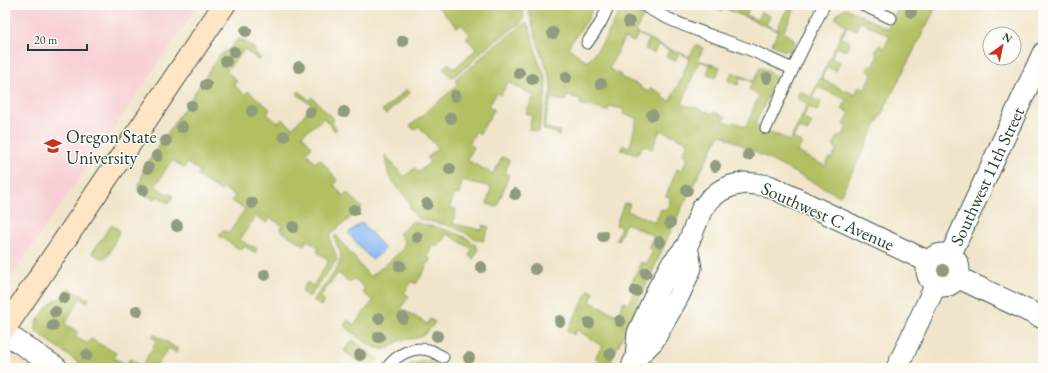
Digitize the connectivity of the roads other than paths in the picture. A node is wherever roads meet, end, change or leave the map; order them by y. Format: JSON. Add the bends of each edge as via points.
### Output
{"nodes":[{"id":1,"x":224,"y":5,"type":"edge"},
{"id":2,"x":609,"y":5,"type":"edge"},
{"id":3,"x":643,"y":5,"type":"edge"},
{"id":4,"x":824,"y":5,"type":"edge"},
{"id":5,"x":864,"y":5,"type":"edge"},
{"id":6,"x":891,"y":18,"type":"dead end"},
{"id":7,"x":587,"y":44,"type":"dead end"},
{"id":8,"x":1043,"y":53,"type":"edge"},
{"id":9,"x":793,"y":69,"type":"junction"},
{"id":10,"x":766,"y":128,"type":"dead end"},
{"id":11,"x":950,"y":256,"type":"junction"},
{"id":12,"x":929,"y":262,"type":"junction"},
{"id":13,"x":957,"y":277,"type":"junction"},
{"id":14,"x":936,"y":284,"type":"junction"},
{"id":15,"x":1043,"y":318,"type":"edge"},
{"id":16,"x":5,"y":328,"type":"edge"},
{"id":17,"x":5,"y":333,"type":"edge"},
{"id":18,"x":443,"y":357,"type":"dead end"},
{"id":19,"x":633,"y":363,"type":"edge"},
{"id":20,"x":57,"y":368,"type":"edge"},
{"id":21,"x":387,"y":368,"type":"edge"},
{"id":22,"x":897,"y":368,"type":"edge"}],
"edges":[{"from":1,"to":16,"type":"street"},
{"from":2,"to":7,"type":"lane"},
{"from":3,"to":9,"type":"lane","via":[[681,24]]},
{"from":4,"to":9,"type":"lane"},
{"from":5,"to":6,"type":"lane"},
{"from":8,"to":11,"type":"street","name":"Southwest 11th Street"},
{"from":9,"to":10,"type":"lane"},
{"from":11,"to":12,"type":"street","via":[[938,255]]},
{"from":11,"to":13,"type":"street","via":[[958,265]]},
{"from":12,"to":14,"type":"street","via":[[928,275]]},
{"from":12,"to":19,"type":"street","name":"Southwest C Avenue","via":[[769,186],[744,183],[726,188],[710,199],[702,209],[687,246],[671,265],[658,289],[638,333]]},
{"from":13,"to":14,"type":"street","via":[[948,285]]},
{"from":13,"to":15,"type":"street"},
{"from":14,"to":22,"type":"street"},
{"from":17,"to":20,"type":"street"},
{"from":18,"to":21,"type":"lane","via":[[425,350],[405,352]]}]}
